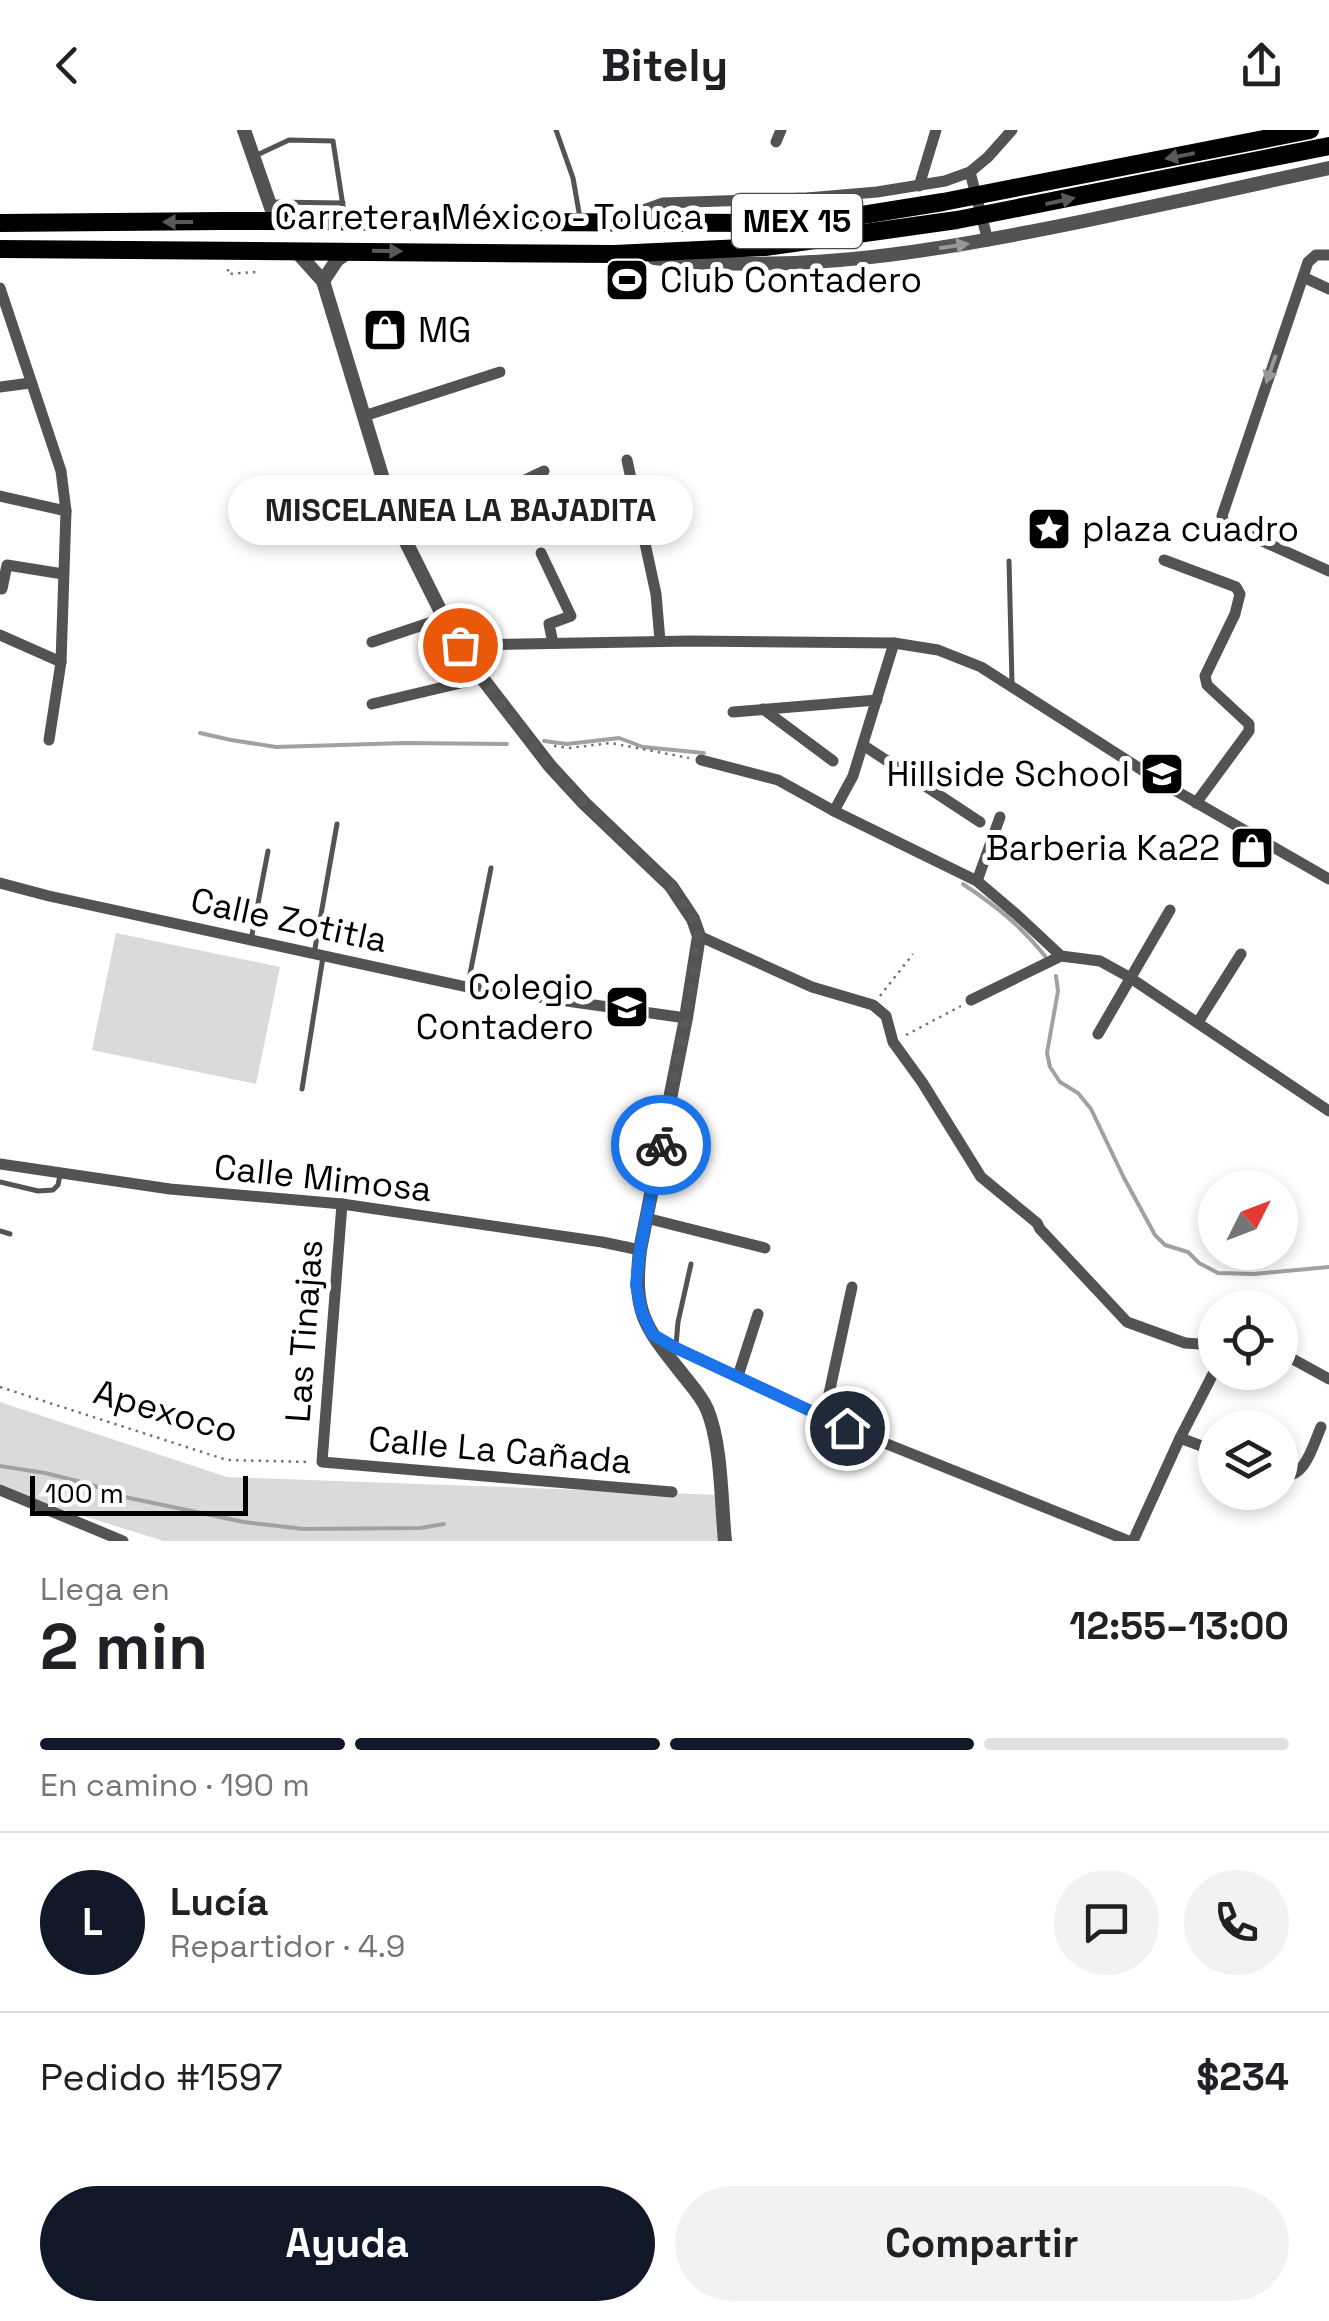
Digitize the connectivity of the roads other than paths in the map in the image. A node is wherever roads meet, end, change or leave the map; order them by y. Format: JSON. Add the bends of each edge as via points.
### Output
{"nodes":[{"id":1,"x":244,"y":130,"type":"edge"},
{"id":2,"x":556,"y":130,"type":"edge"},
{"id":3,"x":936,"y":130,"type":"edge"},
{"id":4,"x":1012,"y":130,"type":"edge"},
{"id":5,"x":1310,"y":130,"type":"edge"},
{"id":6,"x":1329,"y":146,"type":"edge"},
{"id":7,"x":254,"y":156,"type":"junction"},
{"id":8,"x":1329,"y":168,"type":"edge"},
{"id":9,"x":972,"y":177,"type":"junction"},
{"id":10,"x":919,"y":186,"type":"junction"},
{"id":11,"x":269,"y":202,"type":"junction"},
{"id":12,"x":344,"y":213,"type":"junction"},
{"id":13,"x":276,"y":222,"type":"junction"},
{"id":14,"x":0,"y":223,"type":"edge"},
{"id":15,"x":581,"y":223,"type":"junction"},
{"id":16,"x":608,"y":223,"type":"junction"},
{"id":17,"x":986,"y":236,"type":"junction"},
{"id":18,"x":0,"y":249,"type":"edge"},
{"id":19,"x":295,"y":250,"type":"junction"},
{"id":20,"x":350,"y":251,"type":"junction"},
{"id":21,"x":614,"y":254,"type":"junction"},
{"id":22,"x":1323,"y":255,"type":"edge"},
{"id":23,"x":1303,"y":277,"type":"junction"},
{"id":24,"x":322,"y":281,"type":"junction"},
{"id":25,"x":0,"y":288,"type":"edge"},
{"id":26,"x":1329,"y":289,"type":"edge"},
{"id":27,"x":500,"y":372,"type":"dead end"},
{"id":28,"x":30,"y":383,"type":"junction"},
{"id":29,"x":0,"y":387,"type":"edge"},
{"id":30,"x":364,"y":416,"type":"junction"},
{"id":31,"x":626,"y":460,"type":"dead end"},
{"id":32,"x":544,"y":471,"type":"dead end"},
{"id":33,"x":0,"y":496,"type":"edge"},
{"id":34,"x":66,"y":511,"type":"junction"},
{"id":35,"x":408,"y":536,"type":"junction"},
{"id":36,"x":542,"y":552,"type":"dead end"},
{"id":37,"x":1164,"y":560,"type":"dead end"},
{"id":38,"x":1009,"y":562,"type":"dead end"},
{"id":39,"x":1329,"y":571,"type":"edge"},
{"id":40,"x":63,"y":574,"type":"junction"},
{"id":41,"x":2,"y":589,"type":"edge"},
{"id":42,"x":444,"y":618,"type":"junction"},
{"id":43,"x":0,"y":635,"type":"edge"},
{"id":44,"x":660,"y":641,"type":"junction"},
{"id":45,"x":372,"y":642,"type":"dead end"},
{"id":46,"x":554,"y":643,"type":"junction"},
{"id":47,"x":894,"y":643,"type":"junction"},
{"id":48,"x":460,"y":645,"type":"junction"},
{"id":49,"x":60,"y":662,"type":"junction"},
{"id":50,"x":482,"y":678,"type":"junction"},
{"id":51,"x":1012,"y":686,"type":"junction"},
{"id":52,"x":877,"y":700,"type":"junction"},
{"id":53,"x":372,"y":704,"type":"dead end"},
{"id":54,"x":763,"y":709,"type":"junction"},
{"id":55,"x":733,"y":712,"type":"dead end"},
{"id":56,"x":50,"y":740,"type":"dead end"},
{"id":57,"x":864,"y":745,"type":"junction"},
{"id":58,"x":701,"y":760,"type":"road end"},
{"id":59,"x":833,"y":761,"type":"dead end"},
{"id":60,"x":1196,"y":803,"type":"junction"},
{"id":61,"x":834,"y":811,"type":"junction"},
{"id":62,"x":1000,"y":817,"type":"dead end"},
{"id":63,"x":980,"y":822,"type":"dead end"},
{"id":64,"x":337,"y":824,"type":"dead end"},
{"id":65,"x":268,"y":851,"type":"dead end"},
{"id":66,"x":491,"y":868,"type":"dead end"},
{"id":67,"x":1329,"y":879,"type":"edge"},
{"id":68,"x":976,"y":881,"type":"junction"},
{"id":69,"x":0,"y":883,"type":"edge"},
{"id":70,"x":1170,"y":910,"type":"dead end"},
{"id":71,"x":699,"y":936,"type":"junction"},
{"id":72,"x":252,"y":940,"type":"junction"},
{"id":73,"x":1241,"y":954,"type":"dead end"},
{"id":74,"x":319,"y":956,"type":"junction"},
{"id":75,"x":1061,"y":956,"type":"junction"},
{"id":76,"x":1130,"y":978,"type":"junction"},
{"id":77,"x":467,"y":987,"type":"junction"},
{"id":78,"x":971,"y":1000,"type":"road end"},
{"id":79,"x":686,"y":1018,"type":"junction"},
{"id":80,"x":1198,"y":1022,"type":"junction"},
{"id":81,"x":1098,"y":1034,"type":"dead end"},
{"id":82,"x":302,"y":1090,"type":"dead end"},
{"id":83,"x":1329,"y":1110,"type":"edge"},
{"id":84,"x":0,"y":1164,"type":"edge"},
{"id":85,"x":60,"y":1172,"type":"junction"},
{"id":86,"x":0,"y":1182,"type":"edge"},
{"id":87,"x":342,"y":1204,"type":"junction"},
{"id":88,"x":646,"y":1218,"type":"junction"},
{"id":89,"x":0,"y":1231,"type":"edge"},
{"id":90,"x":10,"y":1234,"type":"dead end"},
{"id":91,"x":765,"y":1248,"type":"dead end"},
{"id":92,"x":640,"y":1250,"type":"junction"},
{"id":93,"x":691,"y":1264,"type":"dead end"},
{"id":94,"x":852,"y":1287,"type":"dead end"},
{"id":95,"x":758,"y":1314,"type":"dead end"},
{"id":96,"x":652,"y":1334,"type":"junction"},
{"id":97,"x":1198,"y":1344,"type":"edge"},
{"id":98,"x":676,"y":1348,"type":"junction"},
{"id":99,"x":1298,"y":1362,"type":"edge"},
{"id":100,"x":738,"y":1376,"type":"junction"},
{"id":101,"x":1329,"y":1379,"type":"edge"},
{"id":102,"x":1205,"y":1390,"type":"edge"},
{"id":103,"x":824,"y":1418,"type":"junction"},
{"id":104,"x":1321,"y":1426,"type":"dead end"},
{"id":105,"x":1180,"y":1438,"type":"junction"},
{"id":106,"x":1198,"y":1444,"type":"edge"},
{"id":107,"x":322,"y":1462,"type":"joint"},
{"id":108,"x":1298,"y":1472,"type":"edge"},
{"id":109,"x":0,"y":1490,"type":"edge"},
{"id":110,"x":672,"y":1492,"type":"dead end"},
{"id":111,"x":123,"y":1541,"type":"edge"},
{"id":112,"x":725,"y":1541,"type":"edge"},
{"id":113,"x":1131,"y":1541,"type":"edge"}],
"edges":[{"from":1,"to":7,"type":"street"},
{"from":2,"to":15,"type":"lane"},
{"from":3,"to":10,"type":"street"},
{"from":4,"to":9,"type":"street"},
{"from":5,"to":16,"type":"main road","name":"Carretera México - Toluca","number":"MEX 15","one_way":true,"via":[[856,216]]},
{"from":21,"to":6,"type":"main road","name":"Carretera México - Toluca","number":"MEX 15","one_way":true,"via":[[765,247],[900,230]]},
{"from":7,"to":11,"type":"street"},
{"from":7,"to":12,"type":"lane","via":[[289,140],[334,141]]},
{"from":8,"to":17,"type":"street"},
{"from":9,"to":10,"type":"street"},
{"from":9,"to":17,"type":"street"},
{"from":10,"to":16,"type":"street","via":[[663,204]]},
{"from":11,"to":12,"type":"lane"},
{"from":11,"to":13,"type":"street"},
{"from":12,"to":13,"type":"main road","name":"Carretera México - Toluca","number":"MEX 15"},
{"from":12,"to":15,"type":"main road","name":"Carretera México - Toluca","number":"MEX 15"},
{"from":13,"to":14,"type":"main road","name":"Carretera México - Toluca","number":"MEX 15","one_way":true},
{"from":15,"to":16,"type":"main road","name":"Carretera México - Toluca","number":"MEX 15"},
{"from":21,"to":17,"type":"street","one_way":true,"via":[[774,264]]},
{"from":18,"to":19,"type":"main road","name":"Carretera México - Toluca","number":"MEX 15"},
{"from":19,"to":20,"type":"main road","name":"Carretera México - Toluca","number":"MEX 15"},
{"from":19,"to":24,"type":"street"},
{"from":20,"to":21,"type":"main road","name":"Carretera México - Toluca","number":"MEX 15","one_way":true},
{"from":20,"to":24,"type":"street"},
{"from":22,"to":23,"type":"street","via":[[1308,262]]},
{"from":23,"to":26,"type":"street"},
{"from":23,"to":39,"type":"street","one_way":true,"via":[[1222,516],[1231,527]]},
{"from":24,"to":30,"type":"street"},
{"from":25,"to":28,"type":"street"},
{"from":27,"to":30,"type":"street"},
{"from":28,"to":29,"type":"street"},
{"from":28,"to":34,"type":"street","via":[[61,471]]},
{"from":30,"to":35,"type":"street"},
{"from":31,"to":44,"type":"street"},
{"from":32,"to":35,"type":"street"},
{"from":33,"to":34,"type":"street"},
{"from":34,"to":40,"type":"street"},
{"from":35,"to":42,"type":"street"},
{"from":36,"to":46,"type":"street","via":[[572,616],[549,624]]},
{"from":37,"to":60,"type":"street","via":[[1240,594],[1205,676],[1249,731]]},
{"from":38,"to":51,"type":"lane"},
{"from":40,"to":41,"type":"street","via":[[7,566]]},
{"from":40,"to":49,"type":"street"},
{"from":42,"to":45,"type":"street"},
{"from":42,"to":48,"type":"street"},
{"from":43,"to":49,"type":"street"},
{"from":44,"to":46,"type":"street"},
{"from":44,"to":47,"type":"street"},
{"from":46,"to":48,"type":"street"},
{"from":47,"to":51,"type":"street","via":[[938,650]]},
{"from":47,"to":52,"type":"street"},
{"from":48,"to":50,"type":"street"},
{"from":49,"to":56,"type":"street"},
{"from":50,"to":53,"type":"street"},
{"from":50,"to":71,"type":"street","via":[[550,766],[671,886]]},
{"from":51,"to":60,"type":"street"},
{"from":52,"to":54,"type":"street"},
{"from":52,"to":57,"type":"street"},
{"from":54,"to":55,"type":"street"},
{"from":54,"to":59,"type":"street"},
{"from":57,"to":61,"type":"street"},
{"from":57,"to":63,"type":"street"},
{"from":58,"to":61,"type":"street","via":[[778,780]]},
{"from":60,"to":67,"type":"street"},
{"from":61,"to":68,"type":"street"},
{"from":62,"to":68,"type":"street"},
{"from":64,"to":74,"type":"lane"},
{"from":65,"to":72,"type":"lane"},
{"from":66,"to":77,"type":"lane"},
{"from":68,"to":75,"type":"street"},
{"from":69,"to":72,"type":"street","name":"Calle Zotitla"},
{"from":70,"to":76,"type":"street"},
{"from":71,"to":79,"type":"street"},
{"from":71,"to":97,"type":"street","via":[[812,987],[873,1005],[886,1016],[893,1042],[981,1176],[1037,1223],[1127,1322]]},
{"from":72,"to":74,"type":"street","name":"Calle Zotitla"},
{"from":73,"to":80,"type":"street"},
{"from":74,"to":77,"type":"street","name":"Calle Zotitla"},
{"from":74,"to":82,"type":"lane"},
{"from":75,"to":76,"type":"street","via":[[1100,961]]},
{"from":75,"to":78,"type":"street"},
{"from":76,"to":80,"type":"street"},
{"from":76,"to":81,"type":"street"},
{"from":77,"to":79,"type":"street","name":"Calle Zotitla"},
{"from":79,"to":88,"type":"street"},
{"from":80,"to":83,"type":"street"},
{"from":84,"to":85,"type":"street","name":"Calle Mimosa"},
{"from":85,"to":86,"type":"lane","via":[[53,1190]]},
{"from":85,"to":87,"type":"street","name":"Calle Mimosa"},
{"from":87,"to":92,"type":"street","name":"Calle Mimosa"},
{"from":87,"to":107,"type":"street","name":"Las Tinajas"},
{"from":88,"to":91,"type":"street"},
{"from":88,"to":92,"type":"street"},
{"from":89,"to":90,"type":"lane"},
{"from":92,"to":96,"type":"street","via":[[636,1285]]},
{"from":93,"to":98,"type":"lane"},
{"from":94,"to":103,"type":"street"},
{"from":95,"to":100,"type":"street"},
{"from":96,"to":98,"type":"street"},
{"from":96,"to":112,"type":"street","via":[[707,1408]]},
{"from":98,"to":100,"type":"street"},
{"from":99,"to":101,"type":"street"},
{"from":100,"to":103,"type":"street"},
{"from":102,"to":105,"type":"street"},
{"from":103,"to":113,"type":"street"},
{"from":104,"to":108,"type":"street"},
{"from":105,"to":106,"type":"street"},
{"from":105,"to":113,"type":"street"},
{"from":107,"to":110,"type":"street","name":"Calle La Cañada"},
{"from":109,"to":111,"type":"street"}]}
